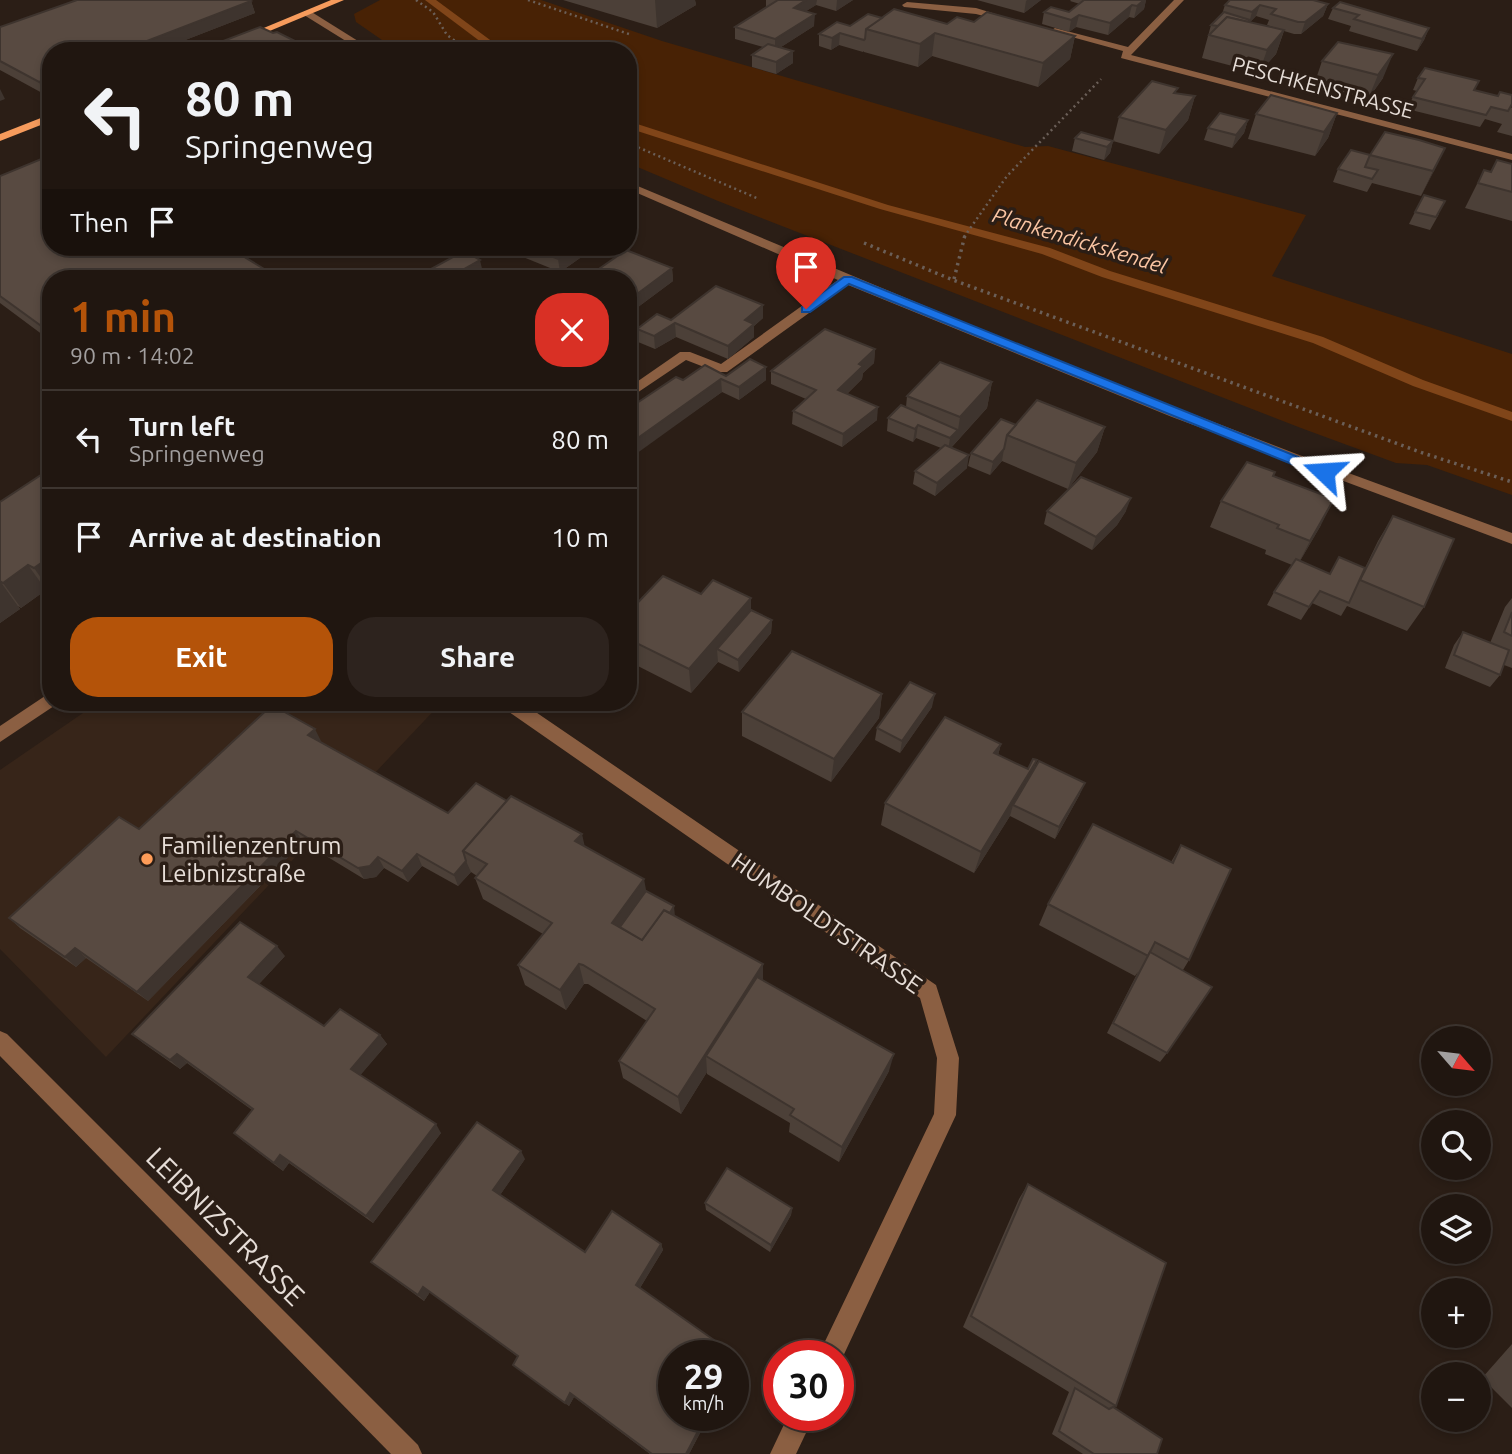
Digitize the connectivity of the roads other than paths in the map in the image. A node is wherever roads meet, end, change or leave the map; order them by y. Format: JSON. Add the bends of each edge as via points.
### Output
{"nodes":[{"id":1,"x":300,"y":0,"type":"edge"},
{"id":2,"x":339,"y":0,"type":"edge"},
{"id":3,"x":1179,"y":0,"type":"edge"},
{"id":4,"x":907,"y":5,"type":"dead end"},
{"id":5,"x":319,"y":8,"type":"junction"},
{"id":6,"x":307,"y":13,"type":"junction"},
{"id":7,"x":1014,"y":20,"type":"edge"},
{"id":8,"x":1040,"y":27,"type":"edge"},
{"id":9,"x":236,"y":42,"type":"edge"},
{"id":10,"x":354,"y":42,"type":"edge"},
{"id":11,"x":1126,"y":53,"type":"junction"},
{"id":12,"x":42,"y":121,"type":"edge"},
{"id":13,"x":0,"y":138,"type":"edge"},
{"id":14,"x":1512,"y":156,"type":"edge"},
{"id":15,"x":637,"y":189,"type":"edge"},
{"id":16,"x":848,"y":279,"type":"junction"},
{"id":17,"x":637,"y":388,"type":"edge"},
{"id":18,"x":1512,"y":539,"type":"edge"},
{"id":19,"x":42,"y":705,"type":"edge"},
{"id":20,"x":521,"y":711,"type":"edge"},
{"id":21,"x":0,"y":735,"type":"edge"},
{"id":22,"x":0,"y":1041,"type":"edge"},
{"id":23,"x":838,"y":1340,"type":"edge"},
{"id":24,"x":794,"y":1431,"type":"edge"},
{"id":25,"x":410,"y":1454,"type":"edge"},
{"id":26,"x":783,"y":1454,"type":"edge"}],
"edges":[{"from":1,"to":5,"type":"street"},
{"from":2,"to":5,"type":"main road"},
{"from":3,"to":11,"type":"street"},
{"from":4,"to":7,"type":"street","via":[[975,10]]},
{"from":5,"to":6,"type":"main road"},
{"from":6,"to":9,"type":"main road"},
{"from":6,"to":10,"type":"street"},
{"from":8,"to":11,"type":"street","name":"PESCHKENSTRASSE"},
{"from":11,"to":14,"type":"street","name":"PESCHKENSTRASSE"},
{"from":12,"to":13,"type":"main road"},
{"from":15,"to":16,"type":"street"},
{"from":16,"to":17,"type":"street","via":[[722,369],[685,355]]},
{"from":16,"to":18,"type":"street","via":[[1300,463]]},
{"from":19,"to":21,"type":"street"},
{"from":20,"to":23,"type":"street","name":"HUMBOLDTSTRASSE","via":[[929,992],[948,1058],[945,1115]]},
{"from":22,"to":25,"type":"street","name":"LEIBNIZSTRASSE"},
{"from":24,"to":26,"type":"street"}]}
